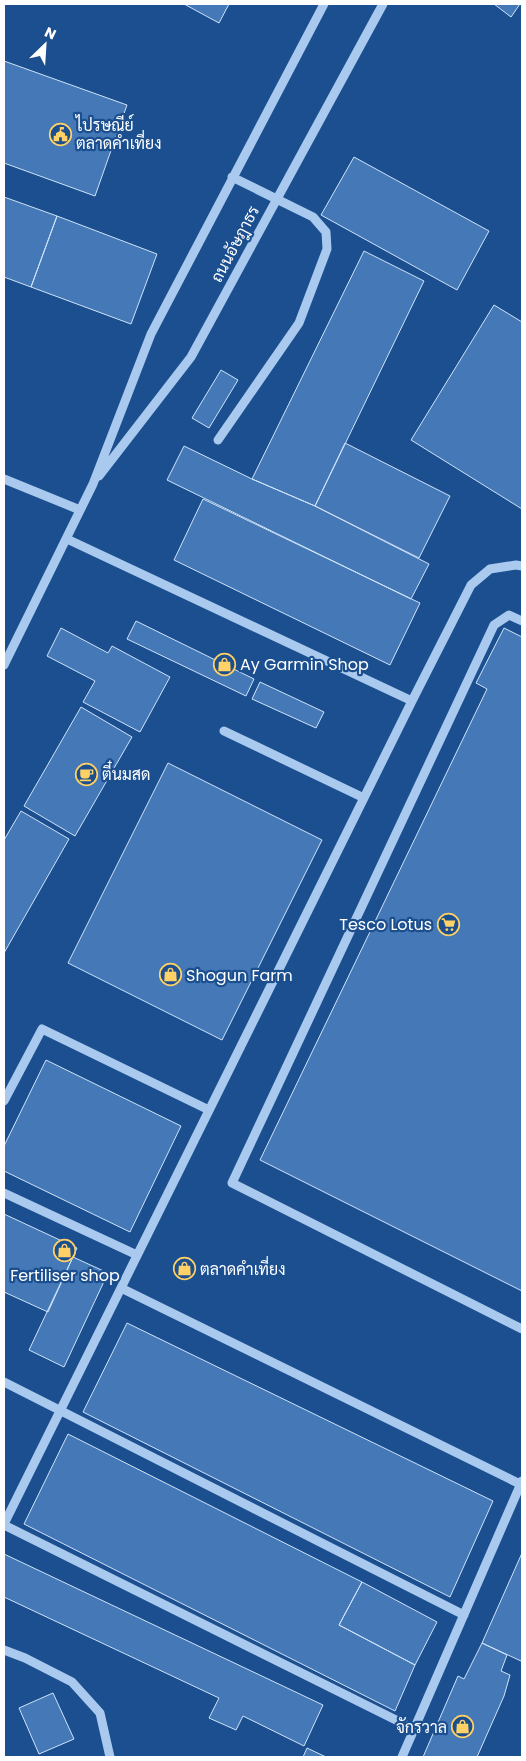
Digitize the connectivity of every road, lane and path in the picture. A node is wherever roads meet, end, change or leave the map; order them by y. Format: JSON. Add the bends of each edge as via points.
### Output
{"nodes":[{"id":1,"x":324,"y":4,"type":"edge"},
{"id":2,"x":383,"y":4,"type":"edge"},
{"id":3,"x":232,"y":177,"type":"junction"},
{"id":4,"x":276,"y":199,"type":"junction"},
{"id":5,"x":218,"y":440,"type":"dead end"},
{"id":6,"x":4,"y":479,"type":"edge"},
{"id":7,"x":93,"y":484,"type":"junction"},
{"id":8,"x":80,"y":510,"type":"junction"},
{"id":9,"x":67,"y":539,"type":"junction"},
{"id":10,"x":522,"y":566,"type":"edge"},
{"id":11,"x":522,"y":621,"type":"edge"},
{"id":12,"x":5,"y":661,"type":"edge"},
{"id":13,"x":412,"y":701,"type":"junction"},
{"id":14,"x":224,"y":732,"type":"dead end"},
{"id":15,"x":364,"y":798,"type":"junction"},
{"id":16,"x":4,"y":1101,"type":"edge"},
{"id":17,"x":209,"y":1110,"type":"junction"},
{"id":18,"x":4,"y":1193,"type":"edge"},
{"id":19,"x":138,"y":1255,"type":"junction"},
{"id":20,"x":121,"y":1288,"type":"junction"},
{"id":21,"x":522,"y":1329,"type":"edge"},
{"id":22,"x":4,"y":1382,"type":"edge"},
{"id":23,"x":60,"y":1411,"type":"junction"},
{"id":24,"x":522,"y":1484,"type":"edge"},
{"id":25,"x":4,"y":1525,"type":"edge"},
{"id":26,"x":464,"y":1614,"type":"junction"},
{"id":27,"x":4,"y":1650,"type":"edge"},
{"id":28,"x":414,"y":1729,"type":"junction"},
{"id":29,"x":110,"y":1757,"type":"edge"},
{"id":30,"x":402,"y":1757,"type":"edge"}],
"edges":[{"from":1,"to":3,"type":"street","name":"ถนนอัษฎาธร"},
{"from":2,"to":4,"type":"street","name":"ถนนอัษฎาธร"},
{"from":3,"to":4,"type":"street"},
{"from":3,"to":7,"type":"street","name":"ถนนอัษฎาธร","via":[[151,334]]},
{"from":4,"to":5,"type":"street","via":[[313,217],[326,232],[327,249],[299,323]]},
{"from":4,"to":7,"type":"street","name":"ถนนอัษฎาธร","via":[[191,357]]},
{"from":6,"to":8,"type":"street"},
{"from":7,"to":8,"type":"street","name":"ถนนอัษฎาธร"},
{"from":8,"to":9,"type":"street","name":"ถนนอัษฎาธร"},
{"from":9,"to":12,"type":"street","name":"ถนนอัษฎาธร"},
{"from":9,"to":13,"type":"street"},
{"from":10,"to":13,"type":"street","via":[[490,569],[471,585]]},
{"from":11,"to":21,"type":"street","via":[[509,615],[494,625],[232,1184]]},
{"from":13,"to":15,"type":"street"},
{"from":14,"to":15,"type":"street"},
{"from":15,"to":17,"type":"street"},
{"from":16,"to":17,"type":"street","via":[[42,1029]]},
{"from":17,"to":19,"type":"street"},
{"from":18,"to":19,"type":"street"},
{"from":19,"to":20,"type":"street"},
{"from":20,"to":23,"type":"street"},
{"from":20,"to":24,"type":"street"},
{"from":22,"to":23,"type":"street"},
{"from":23,"to":25,"type":"street"},
{"from":23,"to":26,"type":"street"},
{"from":24,"to":26,"type":"street"},
{"from":25,"to":28,"type":"street"},
{"from":26,"to":28,"type":"street"},
{"from":27,"to":29,"type":"street","via":[[72,1682],[100,1713]]},
{"from":28,"to":30,"type":"street"}]}
